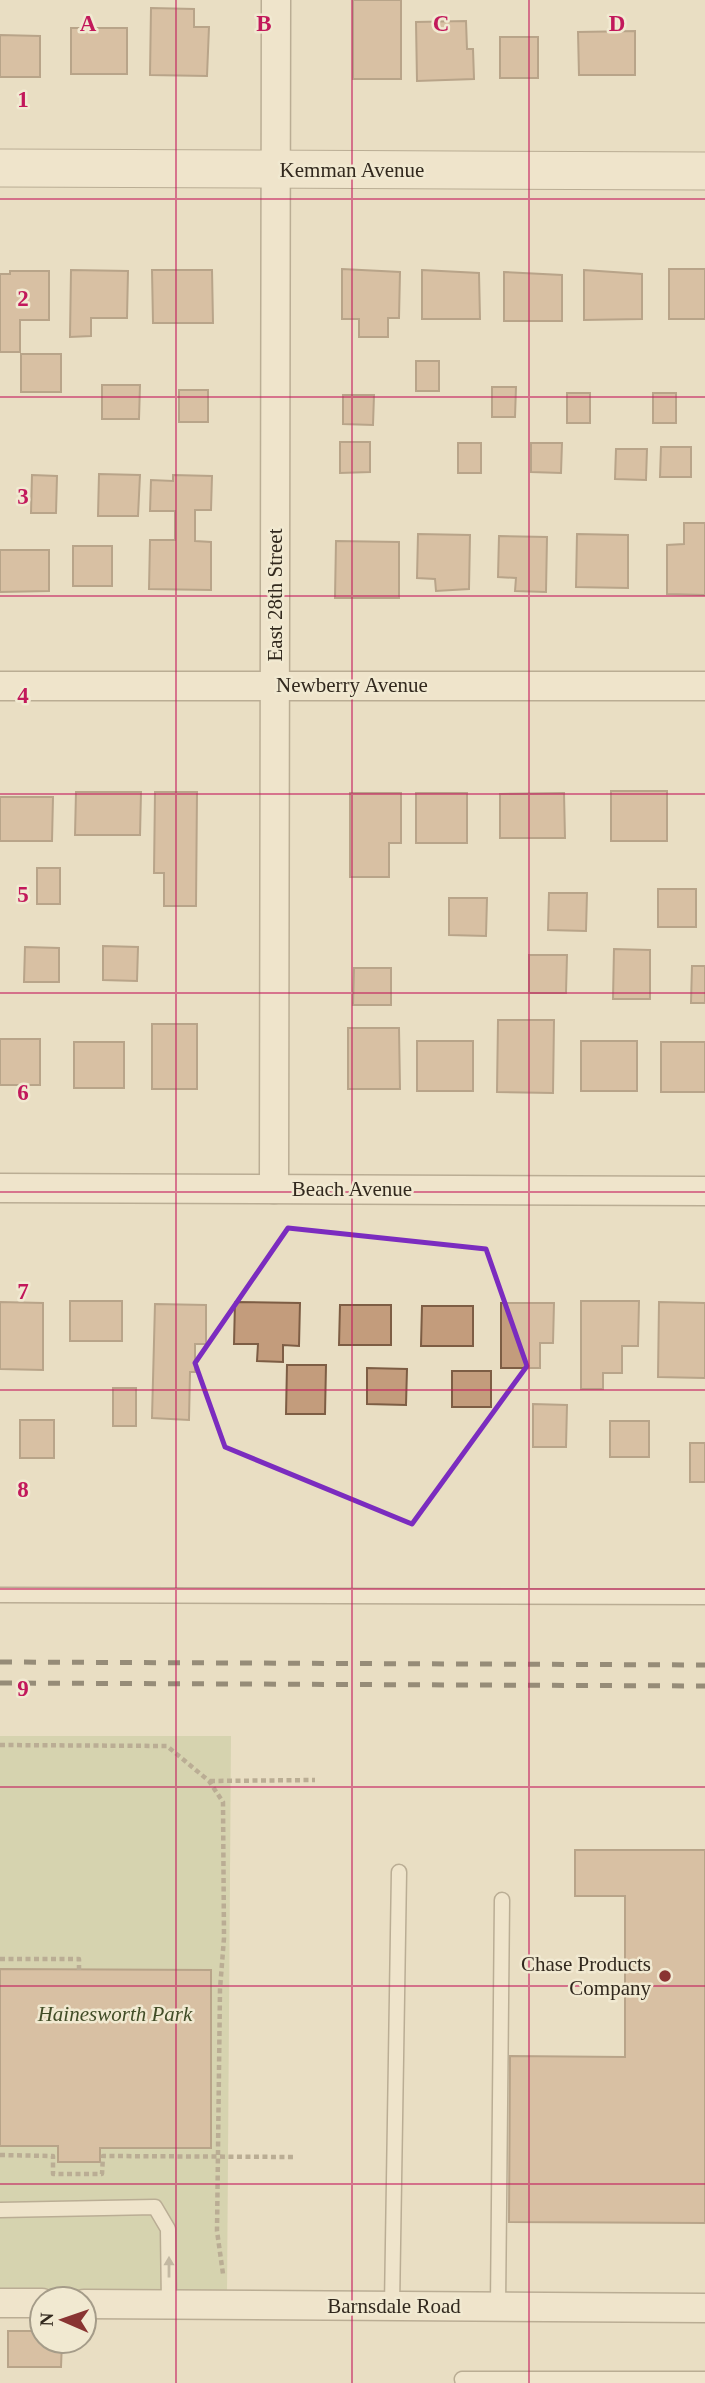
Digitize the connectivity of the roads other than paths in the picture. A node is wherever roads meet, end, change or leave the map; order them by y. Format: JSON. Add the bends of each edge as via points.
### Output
{"nodes":[{"id":1,"x":276,"y":0,"type":"edge"},
{"id":2,"x":0,"y":168,"type":"edge"},
{"id":3,"x":276,"y":170,"type":"junction"},
{"id":4,"x":705,"y":171,"type":"edge"},
{"id":5,"x":275,"y":685,"type":"junction"},
{"id":6,"x":0,"y":686,"type":"edge"},
{"id":7,"x":705,"y":686,"type":"edge"},
{"id":8,"x":0,"y":1188,"type":"edge"},
{"id":9,"x":274,"y":1189,"type":"junction"},
{"id":10,"x":705,"y":1191,"type":"edge"},
{"id":11,"x":0,"y":1595,"type":"edge"},
{"id":12,"x":705,"y":1597,"type":"edge"},
{"id":13,"x":399,"y":1872,"type":"dead end"},
{"id":14,"x":502,"y":1900,"type":"dead end"},
{"id":15,"x":0,"y":2210,"type":"edge"},
{"id":16,"x":0,"y":2303,"type":"edge"},
{"id":17,"x":28,"y":2304,"type":"edge"},
{"id":18,"x":98,"y":2304,"type":"edge"},
{"id":19,"x":169,"y":2304,"type":"junction"},
{"id":20,"x":392,"y":2306,"type":"junction"},
{"id":21,"x":498,"y":2306,"type":"junction"},
{"id":22,"x":705,"y":2308,"type":"edge"},
{"id":23,"x":705,"y":2379,"type":"edge"},
{"id":24,"x":639,"y":2381,"type":"edge"},
{"id":25,"x":463,"y":2383,"type":"edge"}],
"edges":[{"from":1,"to":3,"type":"street","name":"East 28th Street"},
{"from":2,"to":3,"type":"street","name":"Kemman Avenue"},
{"from":3,"to":4,"type":"street","name":"Kemman Avenue"},
{"from":3,"to":5,"type":"street","name":"East 28th Street"},
{"from":5,"to":6,"type":"street","name":"Newberry Avenue"},
{"from":5,"to":7,"type":"street","name":"Newberry Avenue"},
{"from":5,"to":9,"type":"street","name":"East 28th Street"},
{"from":8,"to":9,"type":"street","name":"Beach Avenue"},
{"from":9,"to":10,"type":"street","name":"Beach Avenue"},
{"from":11,"to":12,"type":"lane"},
{"from":13,"to":20,"type":"lane"},
{"from":14,"to":21,"type":"lane"},
{"from":19,"to":15,"type":"lane","one_way":true,"via":[[168,2229],[155,2207]]},
{"from":16,"to":17,"type":"street"},
{"from":18,"to":19,"type":"street","name":"Barnsdale Road"},
{"from":19,"to":20,"type":"street","name":"Barnsdale Road"},
{"from":20,"to":21,"type":"street","name":"Barnsdale Road"},
{"from":21,"to":22,"type":"street","name":"Barnsdale Road"},
{"from":23,"to":24,"type":"lane"},
{"from":24,"to":25,"type":"lane","via":[[463,2379]]}]}
